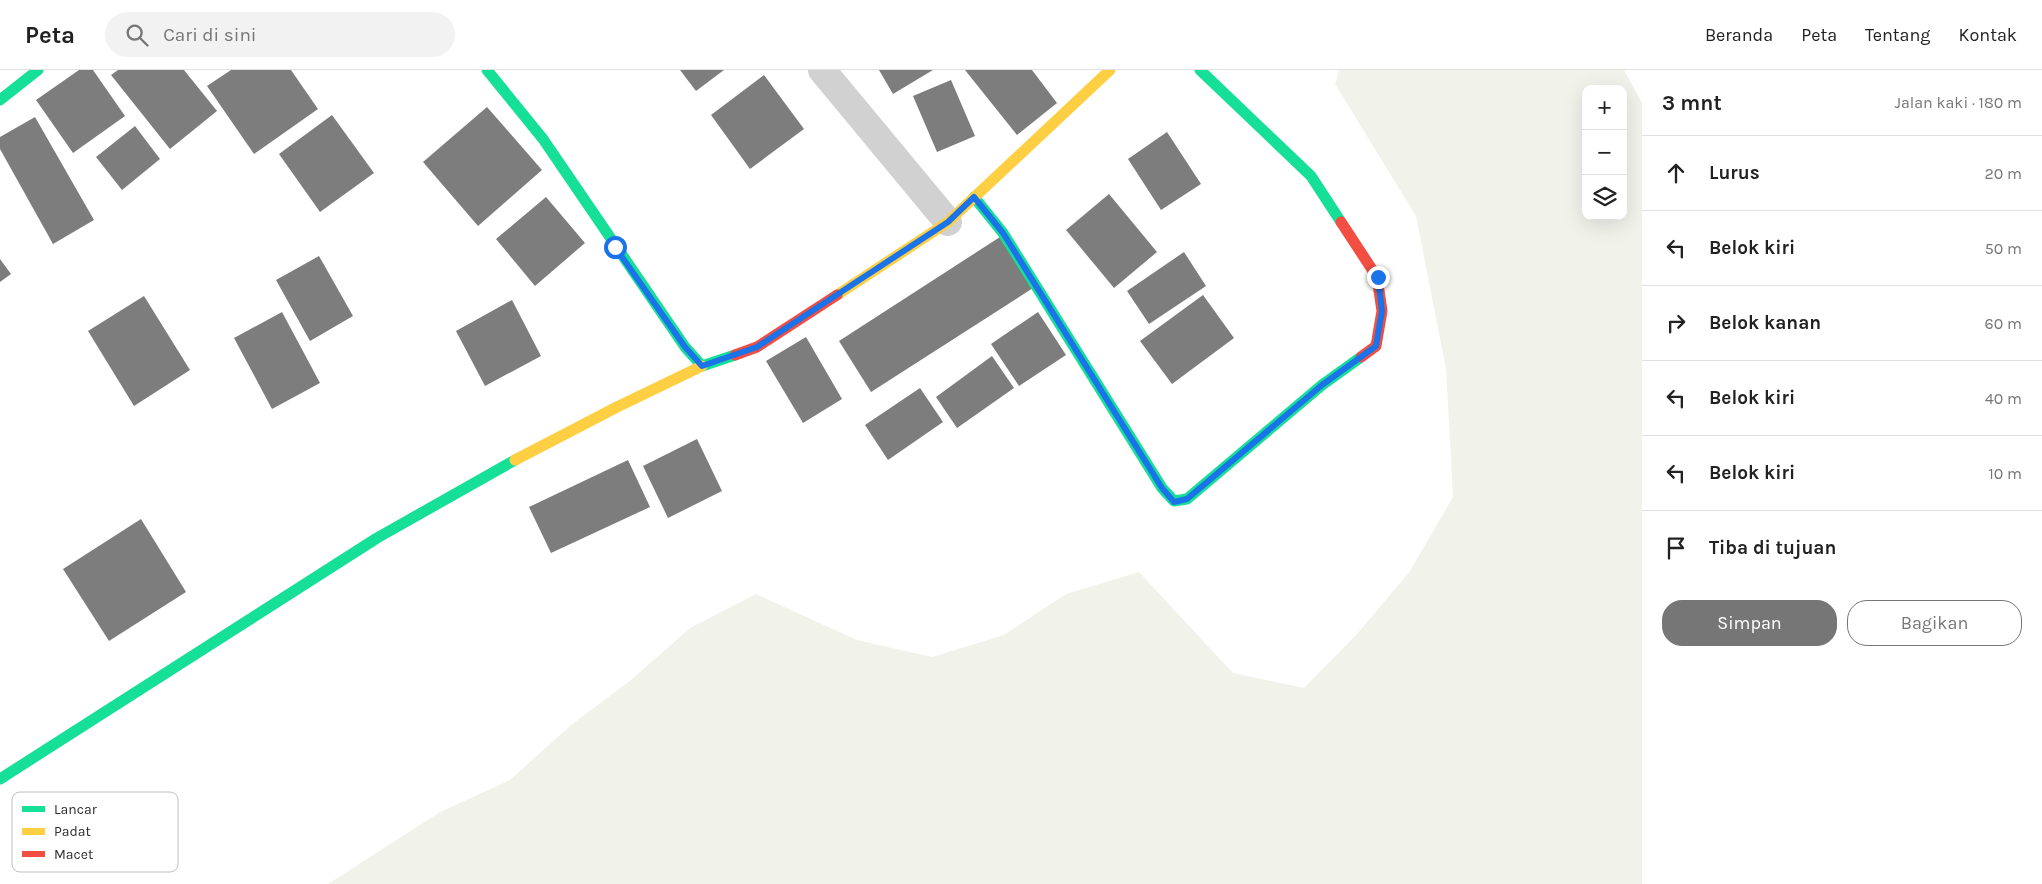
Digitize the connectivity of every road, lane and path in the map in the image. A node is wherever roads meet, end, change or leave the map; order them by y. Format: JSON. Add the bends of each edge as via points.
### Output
{"nodes":[{"id":1,"x":38,"y":70,"type":"edge"},
{"id":2,"x":487,"y":70,"type":"edge"},
{"id":3,"x":822,"y":70,"type":"edge"},
{"id":4,"x":1110,"y":70,"type":"edge"},
{"id":5,"x":1200,"y":70,"type":"edge"},
{"id":6,"x":0,"y":100,"type":"edge"},
{"id":7,"x":974,"y":197,"type":"junction"},
{"id":8,"x":948,"y":222,"type":"junction"},
{"id":9,"x":702,"y":366,"type":"junction"},
{"id":10,"x":0,"y":779,"type":"edge"}],
"edges":[{"from":1,"to":6,"type":"street"},
{"from":2,"to":9,"type":"street","via":[[543,139],[680,339]]},
{"from":3,"to":8,"type":"street"},
{"from":4,"to":7,"type":"street"},
{"from":5,"to":7,"type":"street","via":[[1311,176],[1378,277],[1382,311],[1376,346],[1322,385],[1187,499],[1174,502],[1162,488],[1003,233]]},
{"from":7,"to":8,"type":"street"},
{"from":8,"to":9,"type":"street","via":[[757,347]]},
{"from":9,"to":10,"type":"street","via":[[525,455],[377,538]]}]}
